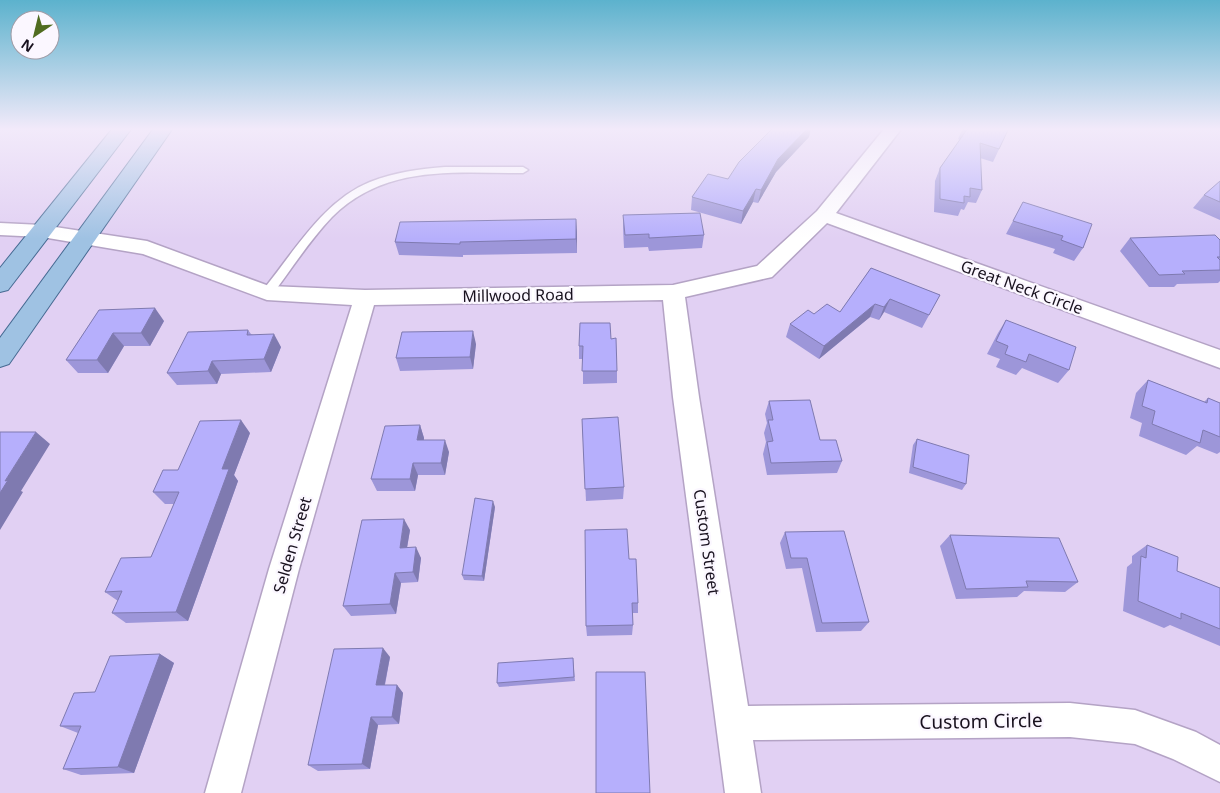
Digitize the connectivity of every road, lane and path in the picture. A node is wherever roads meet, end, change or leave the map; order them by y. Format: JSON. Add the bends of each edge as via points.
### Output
{"nodes":[{"id":1,"x":94,"y":165,"type":"edge"},
{"id":2,"x":137,"y":165,"type":"edge"},
{"id":3,"x":864,"y":165,"type":"edge"},
{"id":4,"x":523,"y":170,"type":"dead end"},
{"id":5,"x":824,"y":215,"type":"junction"},
{"id":6,"x":0,"y":230,"type":"edge"},
{"id":7,"x":42,"y":231,"type":"junction"},
{"id":8,"x":84,"y":238,"type":"junction"},
{"id":9,"x":0,"y":284,"type":"edge"},
{"id":10,"x":673,"y":292,"type":"junction"},
{"id":11,"x":267,"y":293,"type":"junction"},
{"id":12,"x":365,"y":298,"type":"junction"},
{"id":13,"x":0,"y":357,"type":"edge"},
{"id":14,"x":1220,"y":359,"type":"edge"},
{"id":15,"x":734,"y":723,"type":"junction"},
{"id":16,"x":1220,"y":764,"type":"edge"},
{"id":17,"x":223,"y":793,"type":"edge"},
{"id":18,"x":743,"y":793,"type":"edge"}],
"edges":[{"from":1,"to":7,"type":"main road"},
{"from":2,"to":8,"type":"main road"},
{"from":3,"to":5,"type":"street","name":"Millwood Road"},
{"from":4,"to":11,"type":"lane","via":[[399,174],[367,186],[330,215]]},
{"from":5,"to":10,"type":"street","name":"Millwood Road","via":[[764,272]]},
{"from":5,"to":14,"type":"street","name":"Great Neck Circle"},
{"from":6,"to":7,"type":"street","name":"Millwood Road"},
{"from":7,"to":8,"type":"street","name":"Millwood Road"},
{"from":7,"to":9,"type":"main road"},
{"from":8,"to":11,"type":"street","name":"Millwood Road","via":[[147,248]]},
{"from":8,"to":13,"type":"main road"},
{"from":10,"to":12,"type":"street","name":"Millwood Road"},
{"from":10,"to":15,"type":"street","name":"Custom Street"},
{"from":11,"to":12,"type":"street","name":"Millwood Road"},
{"from":12,"to":17,"type":"street","name":"Selden Street","via":[[284,569]]},
{"from":15,"to":16,"type":"street","name":"Custom Circle","via":[[1070,720],[1135,727],[1184,745]]},
{"from":15,"to":18,"type":"street","name":"Custom Street"}]}
